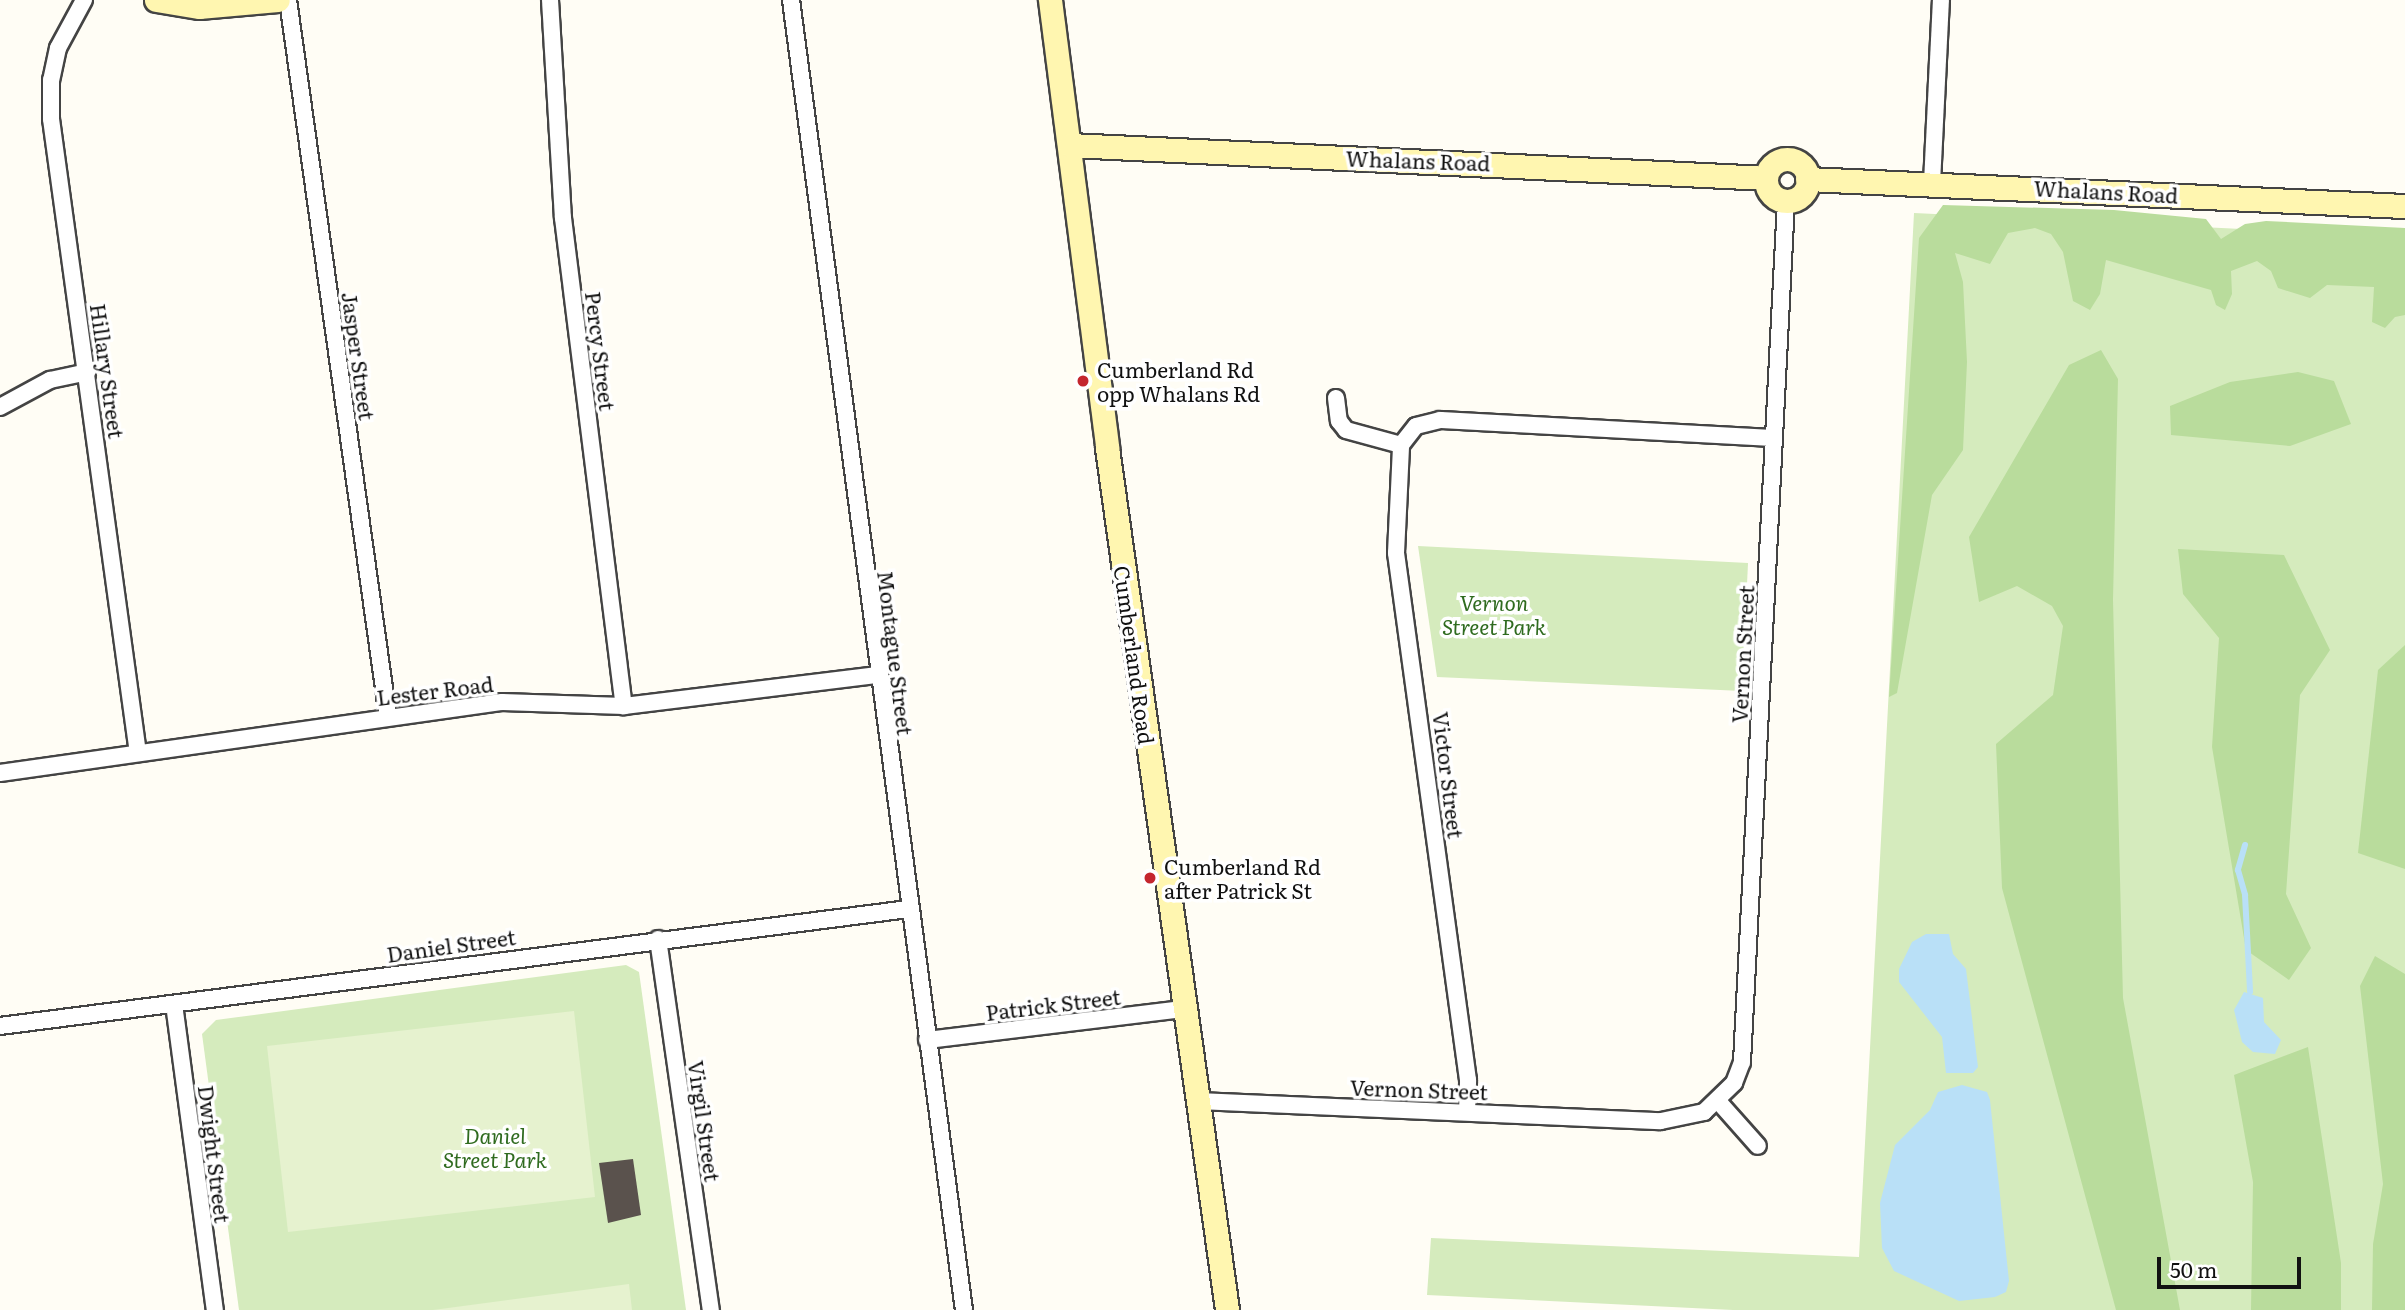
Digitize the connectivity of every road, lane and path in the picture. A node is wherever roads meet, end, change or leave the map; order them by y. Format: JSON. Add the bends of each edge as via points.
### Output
{"nodes":[{"id":1,"x":84,"y":0,"type":"edge"},
{"id":2,"x":156,"y":0,"type":"edge"},
{"id":3,"x":278,"y":0,"type":"edge"},
{"id":4,"x":288,"y":0,"type":"edge"},
{"id":5,"x":550,"y":0,"type":"edge"},
{"id":6,"x":791,"y":0,"type":"edge"},
{"id":7,"x":1050,"y":0,"type":"edge"},
{"id":8,"x":1941,"y":0,"type":"edge"},
{"id":9,"x":1070,"y":145,"type":"junction"},
{"id":10,"x":1766,"y":178,"type":"junction"},
{"id":11,"x":1807,"y":179,"type":"junction"},
{"id":12,"x":1932,"y":183,"type":"junction"},
{"id":13,"x":1786,"y":201,"type":"junction"},
{"id":14,"x":2405,"y":206,"type":"edge"},
{"id":15,"x":87,"y":372,"type":"junction"},
{"id":16,"x":1336,"y":398,"type":"dead end"},
{"id":17,"x":0,"y":407,"type":"edge"},
{"id":18,"x":1774,"y":438,"type":"junction"},
{"id":19,"x":1401,"y":445,"type":"junction"},
{"id":20,"x":878,"y":675,"type":"junction"},
{"id":21,"x":624,"y":706,"type":"junction"},
{"id":22,"x":388,"y":717,"type":"junction"},
{"id":23,"x":138,"y":753,"type":"junction"},
{"id":24,"x":0,"y":773,"type":"edge"},
{"id":25,"x":908,"y":909,"type":"junction"},
{"id":26,"x":658,"y":939,"type":"junction"},
{"id":27,"x":174,"y":1004,"type":"junction"},
{"id":28,"x":1185,"y":1009,"type":"junction"},
{"id":29,"x":0,"y":1026,"type":"edge"},
{"id":30,"x":927,"y":1040,"type":"junction"},
{"id":31,"x":1198,"y":1101,"type":"junction"},
{"id":32,"x":1718,"y":1101,"type":"junction"},
{"id":33,"x":1468,"y":1112,"type":"junction"},
{"id":34,"x":1758,"y":1146,"type":"dead end"},
{"id":35,"x":215,"y":1310,"type":"edge"},
{"id":36,"x":710,"y":1310,"type":"edge"},
{"id":37,"x":964,"y":1310,"type":"edge"},
{"id":38,"x":1227,"y":1310,"type":"edge"}],
"edges":[{"from":1,"to":15,"type":"street","name":"Hillary Street","via":[[58,48],[51,106]]},
{"from":2,"to":3,"type":"street","via":[[200,7]]},
{"from":4,"to":22,"type":"street","name":"Jasper Street"},
{"from":5,"to":21,"type":"street","name":"Percy Street","via":[[563,218]]},
{"from":6,"to":20,"type":"street","name":"Montague Street"},
{"from":7,"to":9,"type":"street","name":"Cumberland Road"},
{"from":8,"to":12,"type":"street"},
{"from":9,"to":10,"type":"street","name":"Whalans Road"},
{"from":9,"to":28,"type":"street","name":"Cumberland Road"},
{"from":10,"to":11,"type":"street","via":[[1773,165],[1786,160],[1799,164]]},
{"from":10,"to":13,"type":"street","via":[[1771,194]]},
{"from":11,"to":12,"type":"street","name":"Whalans Road"},
{"from":11,"to":13,"type":"street","via":[[1801,196]]},
{"from":12,"to":14,"type":"street","name":"Whalans Road"},
{"from":13,"to":18,"type":"street","name":"Vernon Street"},
{"from":15,"to":17,"type":"street","via":[[50,380]]},
{"from":15,"to":23,"type":"street","name":"Hillary Street"},
{"from":16,"to":19,"type":"street","via":[[1339,421],[1346,430]]},
{"from":18,"to":19,"type":"street","via":[[1440,420],[1416,426]]},
{"from":18,"to":32,"type":"street","name":"Vernon Street","via":[[1742,1062],[1734,1083]]},
{"from":19,"to":33,"type":"street","name":"Victor Street","via":[[1396,552],[1468,1080]]},
{"from":20,"to":21,"type":"street","name":"Lester Road"},
{"from":20,"to":25,"type":"street","name":"Montague Street"},
{"from":21,"to":22,"type":"street","name":"Lester Road","via":[[502,702]]},
{"from":22,"to":23,"type":"street","name":"Lester Road"},
{"from":23,"to":24,"type":"street","name":"Lester Road"},
{"from":25,"to":26,"type":"street","name":"Daniel Street"},
{"from":25,"to":30,"type":"street","name":"Montague Street"},
{"from":26,"to":27,"type":"street","name":"Daniel Street"},
{"from":26,"to":36,"type":"street","name":"Virgil Street"},
{"from":27,"to":29,"type":"street","name":"Daniel Street"},
{"from":27,"to":35,"type":"street","name":"Dwight Street"},
{"from":28,"to":30,"type":"street","name":"Patrick Street"},
{"from":28,"to":31,"type":"street","name":"Cumberland Road"},
{"from":30,"to":37,"type":"street","name":"Montague Street"},
{"from":31,"to":33,"type":"street","name":"Vernon Street"},
{"from":31,"to":38,"type":"street","name":"Cumberland Road"},
{"from":32,"to":33,"type":"street","name":"Vernon Street","via":[[1691,1117],[1661,1121]]},
{"from":32,"to":34,"type":"street"}]}
